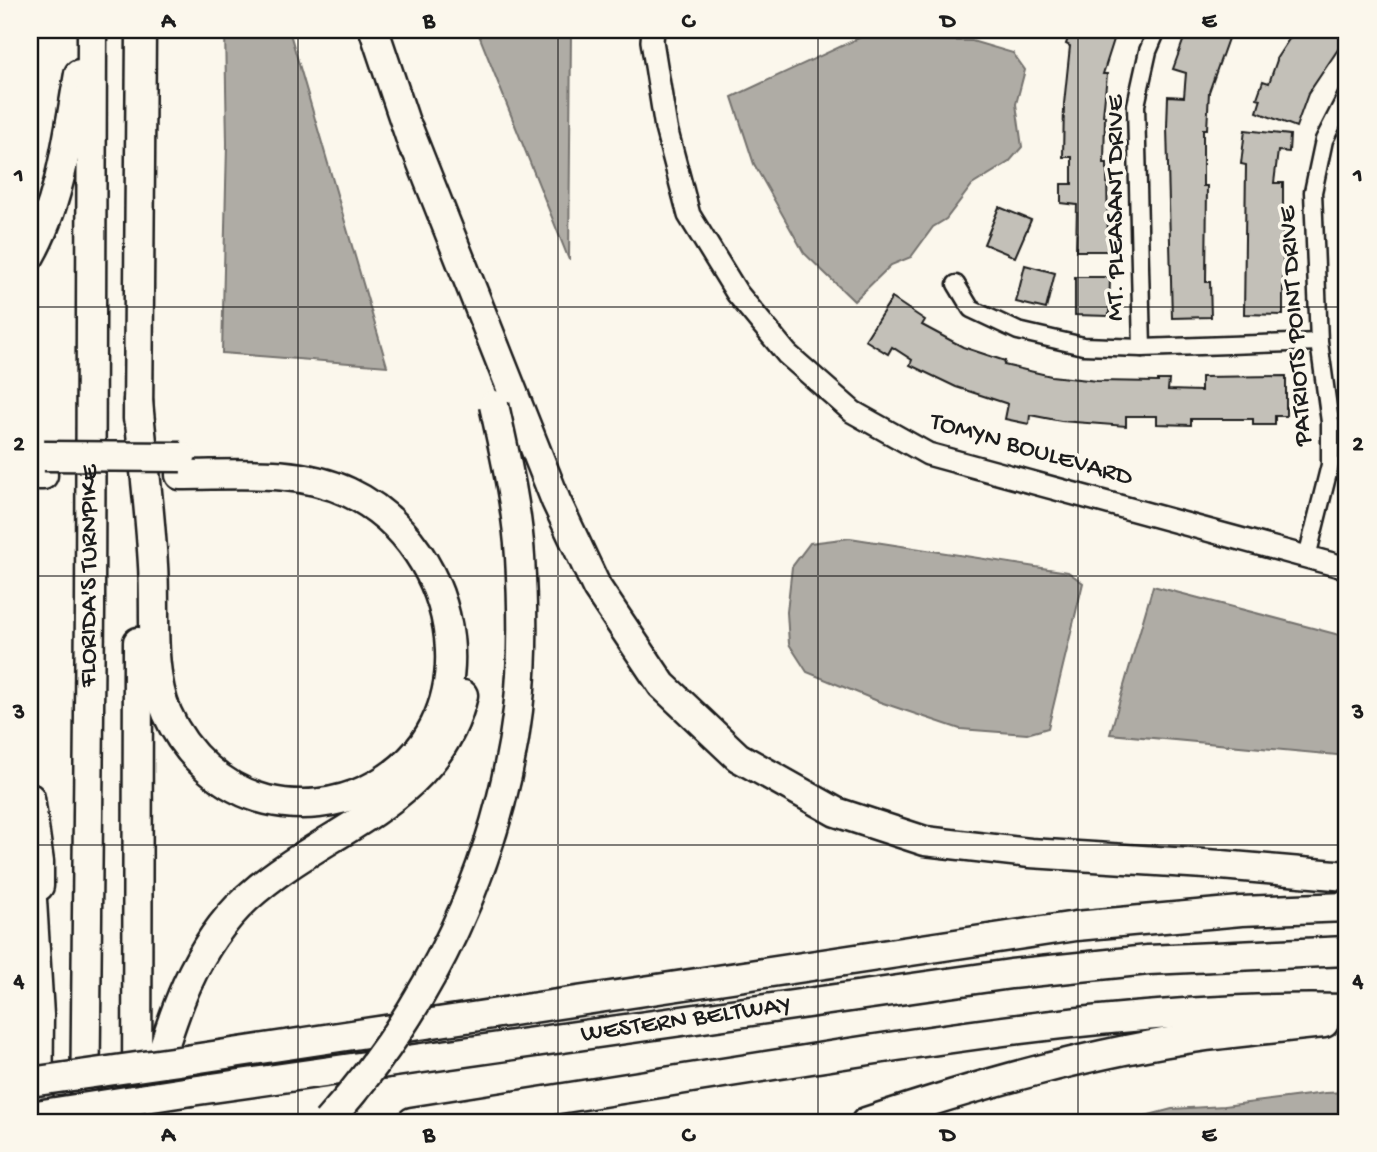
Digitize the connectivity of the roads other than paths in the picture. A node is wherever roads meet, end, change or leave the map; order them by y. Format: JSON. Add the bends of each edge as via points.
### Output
{"nodes":[{"id":1,"x":86,"y":30,"type":"edge"},
{"id":2,"x":92,"y":30,"type":"edge"},
{"id":3,"x":141,"y":30,"type":"edge"},
{"id":4,"x":374,"y":30,"type":"edge"},
{"id":5,"x":653,"y":30,"type":"edge"},
{"id":6,"x":1157,"y":30,"type":"edge"},
{"id":7,"x":1347,"y":95,"type":"edge"},
{"id":8,"x":30,"y":256,"type":"edge"},
{"id":9,"x":956,"y":284,"type":"dead end"},
{"id":10,"x":1319,"y":342,"type":"junction"},
{"id":11,"x":1142,"y":348,"type":"junction"},
{"id":12,"x":138,"y":401,"type":"junction"},
{"id":13,"x":506,"y":407,"type":"junction"},
{"id":14,"x":37,"y":465,"type":"edge"},
{"id":15,"x":181,"y":466,"type":"junction"},
{"id":16,"x":1307,"y":557,"type":"junction"},
{"id":17,"x":1347,"y":568,"type":"edge"},
{"id":18,"x":30,"y":798,"type":"edge"},
{"id":19,"x":30,"y":867,"type":"edge"},
{"id":20,"x":1347,"y":876,"type":"edge"},
{"id":21,"x":1347,"y":907,"type":"edge"},
{"id":22,"x":1347,"y":951,"type":"edge"},
{"id":23,"x":1347,"y":1009,"type":"edge"},
{"id":24,"x":39,"y":1015,"type":"junction"},
{"id":25,"x":1347,"y":1020,"type":"edge"},
{"id":26,"x":30,"y":1082,"type":"edge"},
{"id":27,"x":30,"y":1116,"type":"edge"},
{"id":28,"x":38,"y":1122,"type":"edge"},
{"id":29,"x":85,"y":1122,"type":"edge"},
{"id":30,"x":139,"y":1122,"type":"edge"},
{"id":31,"x":327,"y":1122,"type":"edge"},
{"id":32,"x":412,"y":1122,"type":"edge"},
{"id":33,"x":866,"y":1122,"type":"edge"}],
"edges":[{"from":1,"to":8,"type":"highway","via":[[56,192]]},
{"from":2,"to":29,"type":"highway","name":"FLORIDA'S TURNPIKE"},
{"from":3,"to":12,"type":"highway","name":"FLORIDA'S TURNPIKE"},
{"from":4,"to":13,"type":"highway"},
{"from":5,"to":16,"type":"street","name":"TOMYN BOULEVARD","via":[[666,128],[689,215],[737,293],[787,354],[853,412],[928,454]]},
{"from":6,"to":11,"type":"street","name":"MT. PLEASANT DRIVE","via":[[1147,51],[1136,105]]},
{"from":7,"to":10,"type":"street","name":"PATRIOTS POINT DRIVE","via":[[1324,140],[1313,192]]},
{"from":9,"to":11,"type":"street","via":[[971,309],[1018,331],[1083,346]]},
{"from":10,"to":11,"type":"street"},
{"from":10,"to":16,"type":"street","name":"PATRIOTS POINT DRIVE","via":[[1330,422],[1330,465]]},
{"from":12,"to":15,"type":"highway","via":[[153,564],[157,679],[179,738],[229,784],[285,804],[324,803],[380,783],[408,762],[429,734],[442,708],[449,677],[447,618],[437,584],[420,555],[380,513],[349,493],[293,476]]},
{"from":12,"to":30,"type":"highway","name":"FLORIDA'S TURNPIKE"},
{"from":13,"to":20,"type":"highway","via":[[597,589],[662,685],[738,757],[836,812],[925,841]]},
{"from":13,"to":31,"type":"highway","bridge":true,"via":[[523,624],[518,711],[505,784],[482,863],[449,941],[410,1013],[356,1091]]},
{"from":14,"to":15,"type":"highway"},
{"from":15,"to":30,"type":"highway","via":[[296,458],[356,476],[394,500],[432,540],[455,581],[466,616],[467,679],[452,732],[434,761],[390,801],[304,854],[247,898],[215,935],[190,975],[173,1016]]},
{"from":16,"to":17,"type":"street","name":"TOMYN BOULEVARD"},
{"from":18,"to":24,"type":"highway","via":[[40,862]]},
{"from":19,"to":24,"type":"highway"},
{"from":21,"to":26,"type":"highway","bridge":true,"via":[[1076,926]]},
{"from":22,"to":27,"type":"highway","name":"WESTERN BELTWAY","bridge":true,"via":[[1149,960],[1011,974]]},
{"from":23,"to":32,"type":"highway","via":[[1278,1007],[1002,1030]]},
{"from":24,"to":28,"type":"highway"},
{"from":25,"to":33,"type":"highway","via":[[1205,1036],[1112,1053],[975,1087]]}]}
